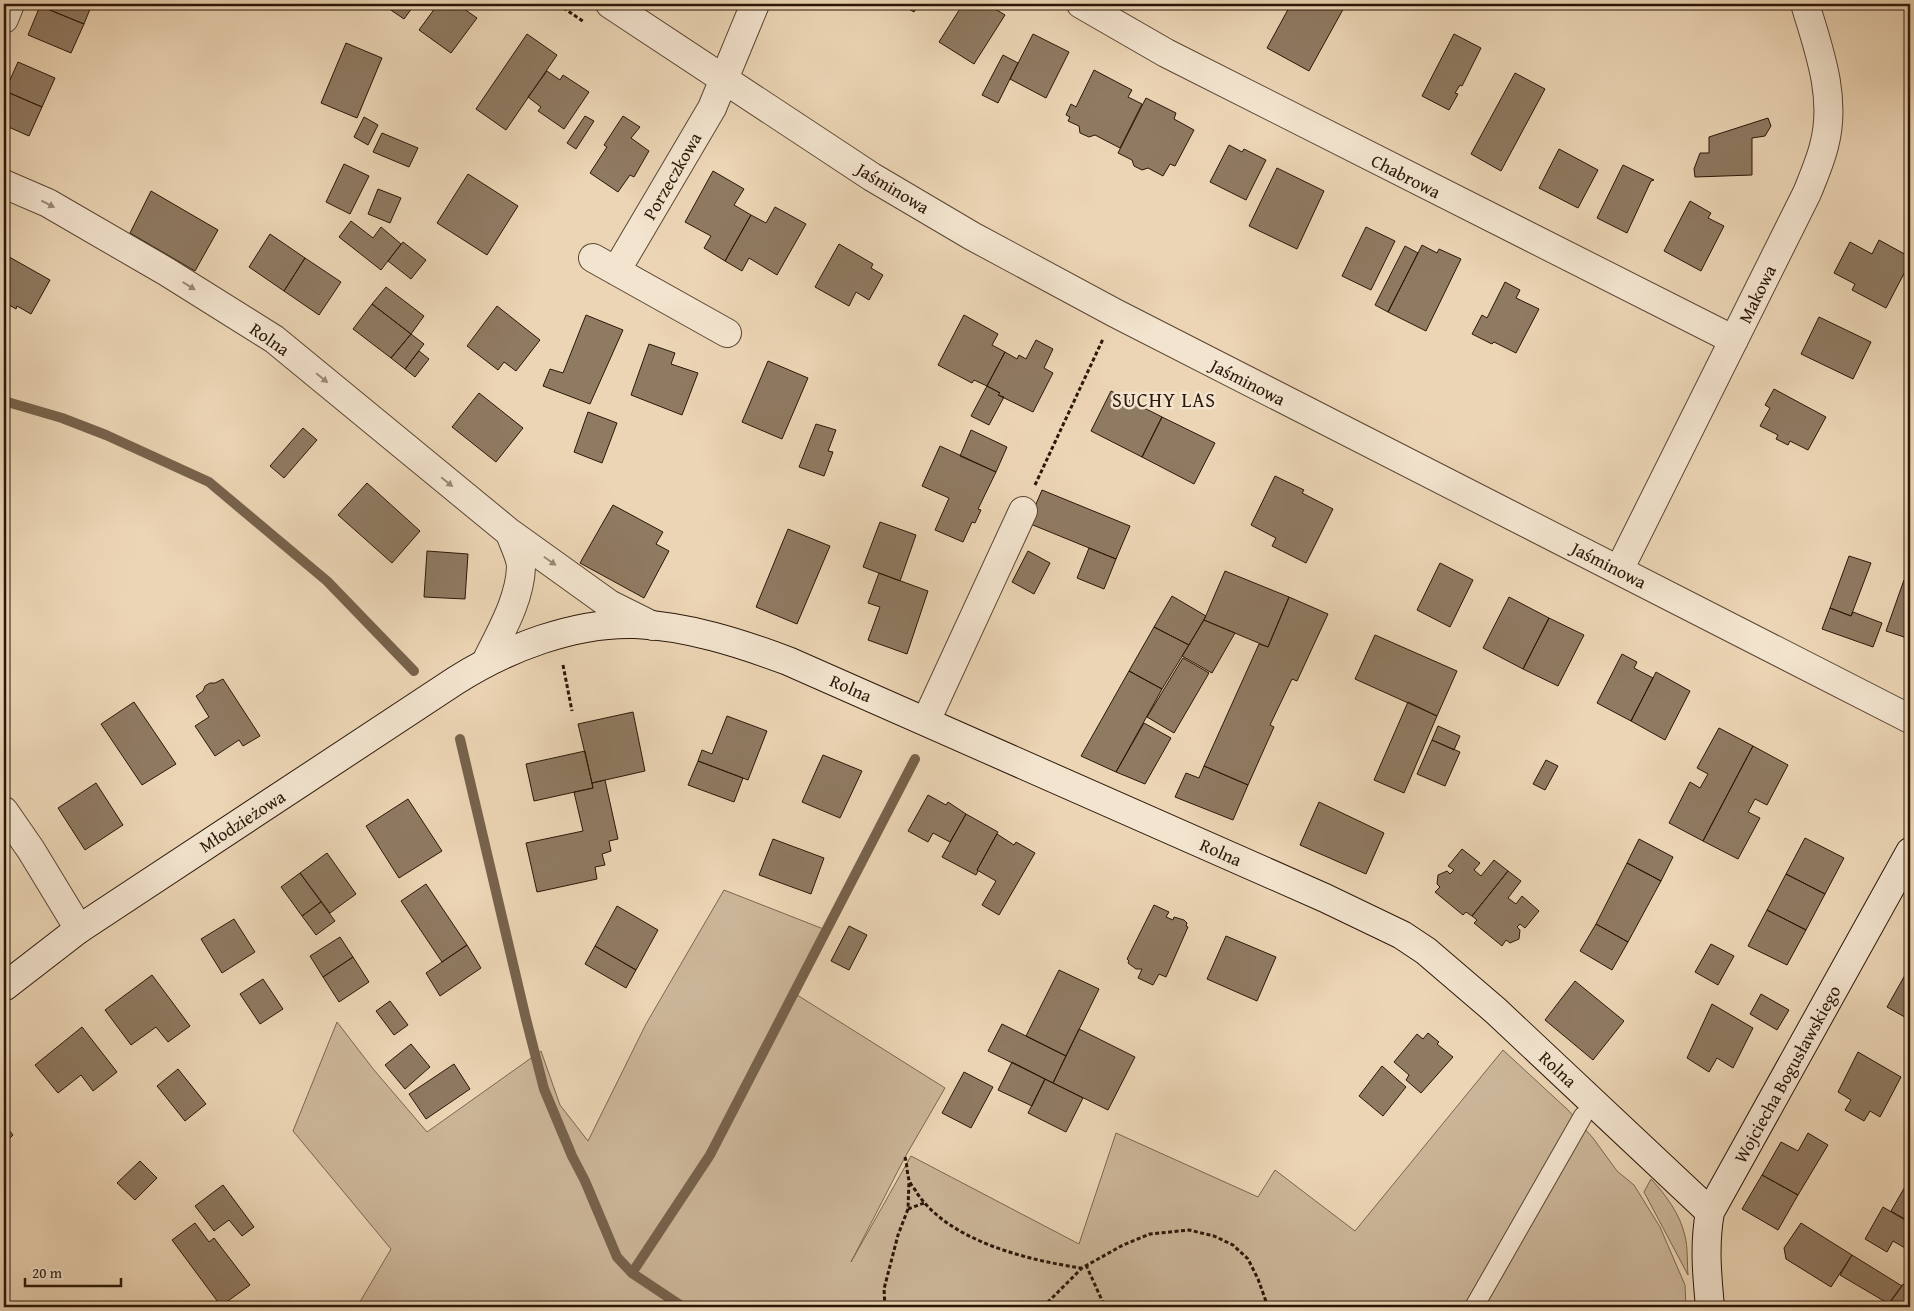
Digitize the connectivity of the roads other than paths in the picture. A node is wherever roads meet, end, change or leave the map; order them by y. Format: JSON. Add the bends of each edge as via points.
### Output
{"nodes":[{"id":1,"x":10,"y":4,"type":"edge"},
{"id":2,"x":610,"y":4,"type":"edge"},
{"id":3,"x":755,"y":4,"type":"edge"},
{"id":4,"x":1082,"y":4,"type":"edge"},
{"id":5,"x":1805,"y":4,"type":"edge"},
{"id":6,"x":4,"y":19,"type":"edge"},
{"id":7,"x":725,"y":80,"type":"junction"},
{"id":8,"x":4,"y":184,"type":"edge"},
{"id":9,"x":727,"y":333,"type":"dead end"},
{"id":10,"x":1734,"y":340,"type":"junction"},
{"id":11,"x":1023,"y":511,"type":"road end"},
{"id":12,"x":510,"y":533,"type":"junction"},
{"id":13,"x":1619,"y":570,"type":"junction"},
{"id":14,"x":653,"y":626,"type":"junction"},
{"id":15,"x":486,"y":662,"type":"junction"},
{"id":16,"x":1910,"y":719,"type":"edge"},
{"id":17,"x":926,"y":721,"type":"junction"},
{"id":18,"x":4,"y":811,"type":"edge"},
{"id":19,"x":1910,"y":852,"type":"edge"},
{"id":20,"x":79,"y":929,"type":"junction"},
{"id":21,"x":4,"y":987,"type":"edge"},
{"id":22,"x":1584,"y":1116,"type":"dead end"},
{"id":23,"x":1710,"y":1212,"type":"junction"},
{"id":24,"x":1474,"y":1307,"type":"edge"},
{"id":25,"x":1710,"y":1307,"type":"edge"}],
"edges":[{"from":1,"to":6,"type":"street"},
{"from":2,"to":7,"type":"street","name":"Jaśminowa"},
{"from":3,"to":7,"type":"street","name":"Porzeczkowa"},
{"from":4,"to":10,"type":"street","name":"Chabrowa","via":[[1174,58]]},
{"from":5,"to":10,"type":"street","name":"Makowa","via":[[1825,69],[1829,109],[1825,145],[1807,193]]},
{"from":7,"to":9,"type":"street","name":"Porzeczkowa","via":[[712,108],[605,265]]},
{"from":7,"to":13,"type":"street","name":"Jaśminowa","via":[[872,177],[972,236],[1115,313]]},
{"from":8,"to":12,"type":"street","name":"Rolna","one_way":true,"via":[[57,208],[274,339]]},
{"from":10,"to":13,"type":"street","name":"Makowa"},
{"from":11,"to":17,"type":"street"},
{"from":12,"to":14,"type":"street","name":"Rolna","one_way":true,"via":[[609,604]]},
{"from":12,"to":15,"type":"street","via":[[521,565],[516,594]]},
{"from":13,"to":16,"type":"street","name":"Jaśminowa"},
{"from":14,"to":15,"type":"street","name":"Rolna","via":[[608,626],[558,636]]},
{"from":14,"to":17,"type":"street","name":"Rolna","via":[[704,635],[770,654]]},
{"from":15,"to":20,"type":"street","name":"Młodzieżowa"},
{"from":17,"to":23,"type":"street","name":"Rolna","via":[[1402,935],[1426,951],[1496,1011]]},
{"from":18,"to":20,"type":"street"},
{"from":19,"to":23,"type":"street","name":"Wojciecha Bogusławskiego"},
{"from":20,"to":21,"type":"street","name":"Młodzieżowa"},
{"from":22,"to":24,"type":"lane"},
{"from":23,"to":25,"type":"street","name":"Wojciecha Bogusławskiego","via":[[1705,1255]]}]}
